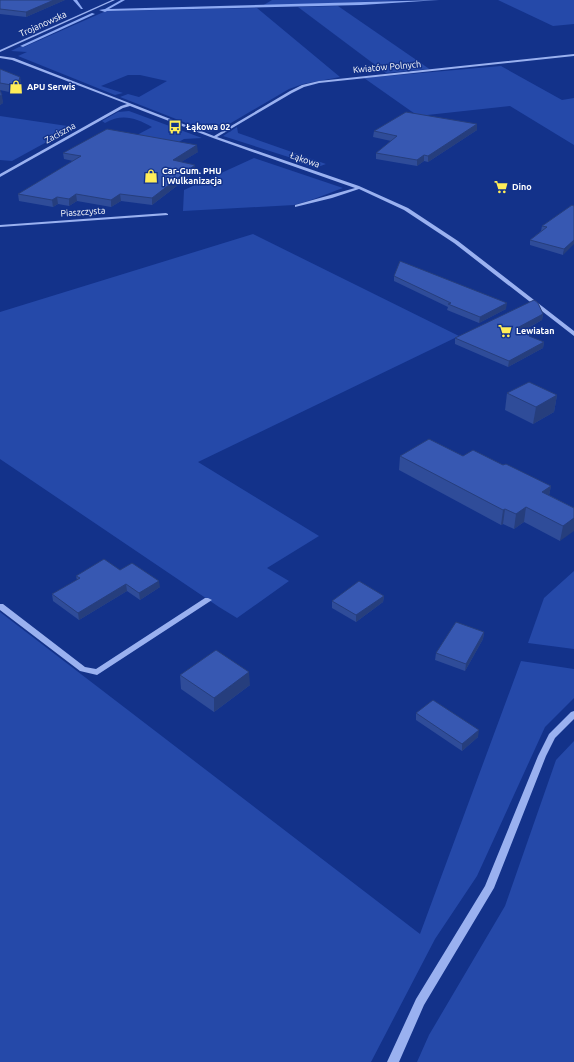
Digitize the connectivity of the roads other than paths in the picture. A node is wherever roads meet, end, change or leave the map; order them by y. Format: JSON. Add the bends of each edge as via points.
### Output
{"nodes":[{"id":1,"x":114,"y":0,"type":"edge"},
{"id":2,"x":0,"y":48,"type":"edge"},
{"id":3,"x":5,"y":48,"type":"junction"},
{"id":4,"x":0,"y":51,"type":"edge"},
{"id":5,"x":574,"y":55,"type":"edge"},
{"id":6,"x":0,"y":57,"type":"edge"},
{"id":7,"x":129,"y":105,"type":"junction"},
{"id":8,"x":214,"y":137,"type":"junction"},
{"id":9,"x":0,"y":176,"type":"edge"},
{"id":10,"x":359,"y":188,"type":"junction"},
{"id":11,"x":297,"y":206,"type":"dead end"},
{"id":12,"x":166,"y":214,"type":"dead end"},
{"id":13,"x":0,"y":226,"type":"edge"},
{"id":14,"x":574,"y":334,"type":"edge"},
{"id":15,"x":208,"y":600,"type":"dead end"},
{"id":16,"x":0,"y":606,"type":"edge"},
{"id":17,"x":574,"y":714,"type":"edge"},
{"id":18,"x":392,"y":1062,"type":"edge"}],
"edges":[{"from":1,"to":3,"type":"street","name":"Trojanowska"},
{"from":2,"to":3,"type":"street"},
{"from":3,"to":4,"type":"street","name":"Trojanowska"},
{"from":5,"to":8,"type":"street","name":"Kwiatów Polnych","via":[[319,82],[291,92]]},
{"from":6,"to":7,"type":"street","name":"Łąkowa","via":[[13,59]]},
{"from":7,"to":8,"type":"street","name":"Łąkowa"},
{"from":7,"to":9,"type":"street","name":"Zaciszna"},
{"from":8,"to":10,"type":"street","name":"Łąkowa"},
{"from":10,"to":11,"type":"street"},
{"from":10,"to":14,"type":"street","name":"Łąkowa","via":[[406,209],[434,226]]},
{"from":12,"to":13,"type":"street","name":"Piaszczysta"},
{"from":15,"to":16,"type":"street","via":[[96,672],[83,669]]},
{"from":17,"to":18,"type":"street","via":[[552,736],[489,888],[420,1002]]}]}
